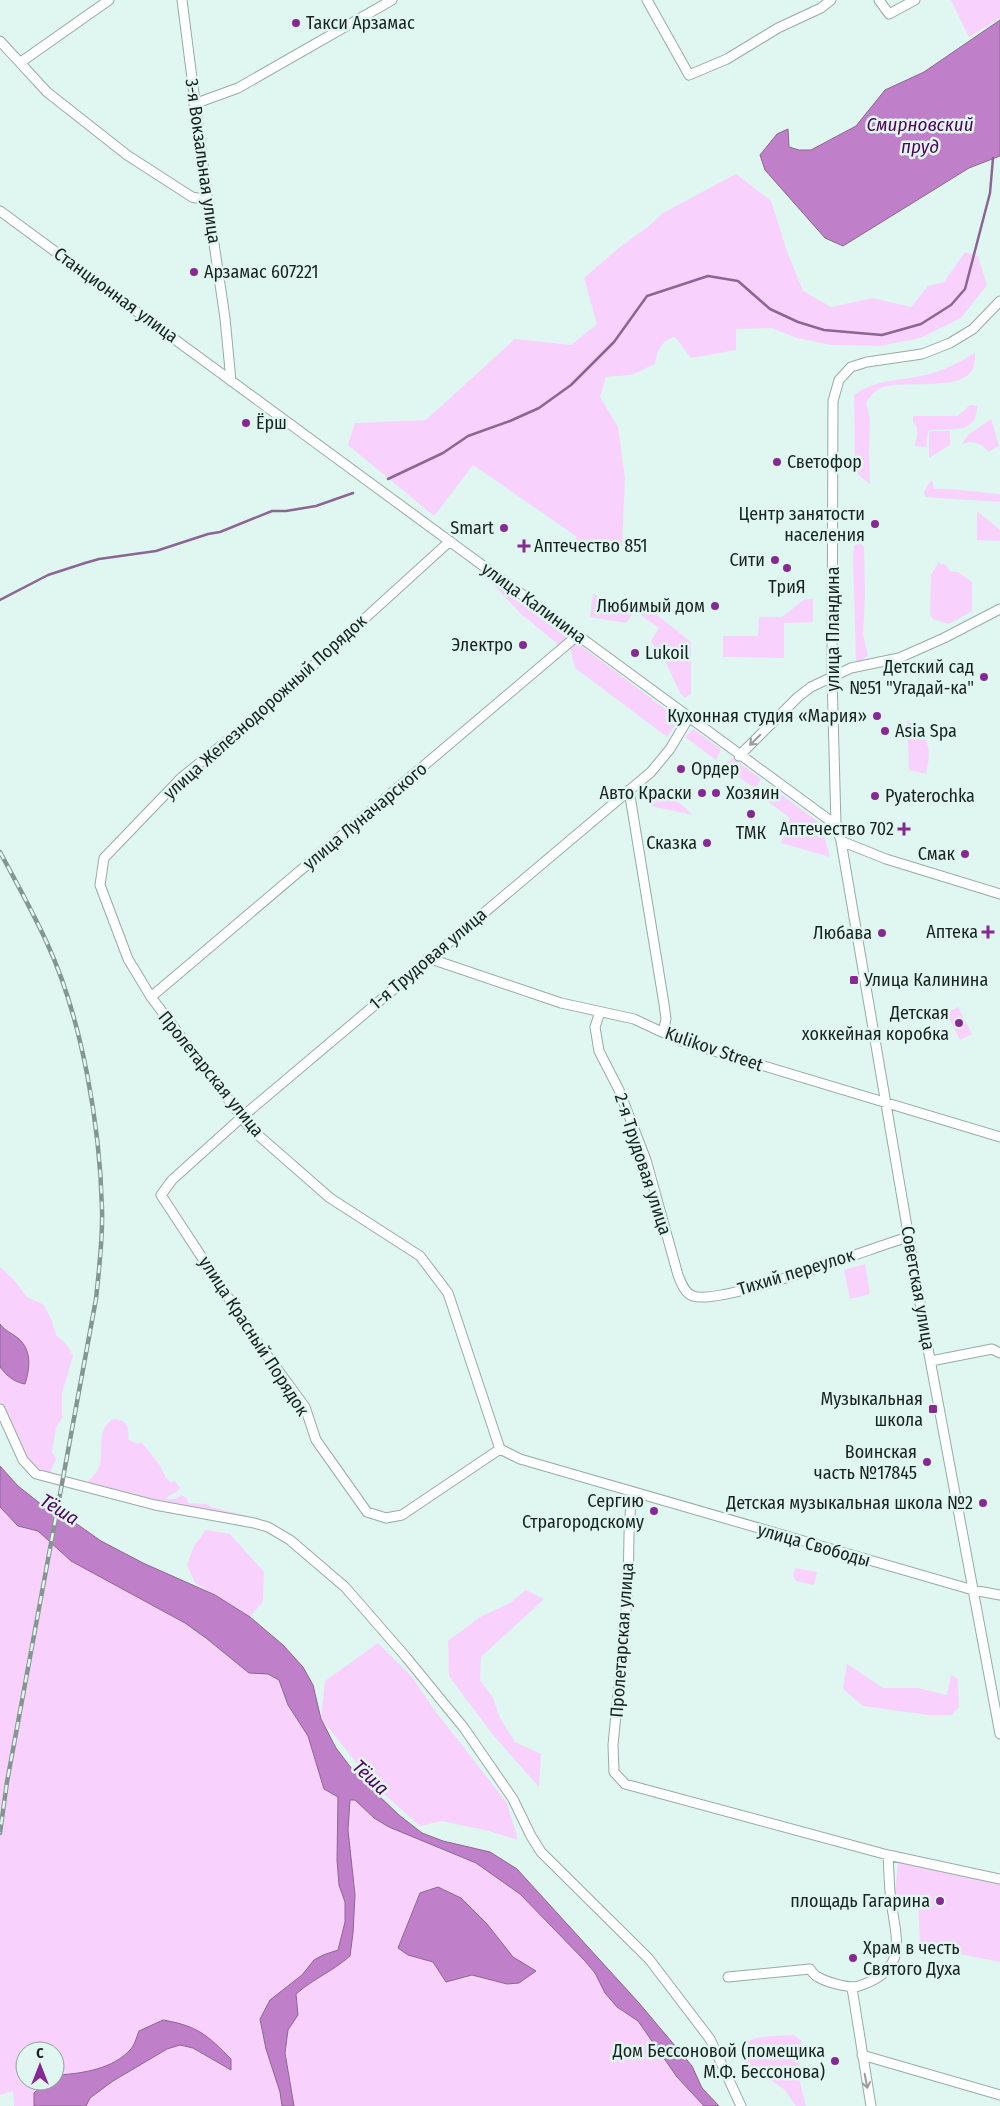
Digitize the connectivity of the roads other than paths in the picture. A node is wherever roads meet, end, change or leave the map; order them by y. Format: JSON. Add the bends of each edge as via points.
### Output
{"nodes":[{"id":1,"x":109,"y":0,"type":"edge"},
{"id":2,"x":182,"y":0,"type":"edge"},
{"id":3,"x":392,"y":0,"type":"edge"},
{"id":4,"x":646,"y":0,"type":"edge"},
{"id":5,"x":831,"y":0,"type":"edge"},
{"id":6,"x":879,"y":0,"type":"edge"},
{"id":7,"x":915,"y":0,"type":"edge"},
{"id":8,"x":0,"y":41,"type":"edge"},
{"id":9,"x":21,"y":62,"type":"junction"},
{"id":10,"x":194,"y":104,"type":"junction"},
{"id":11,"x":207,"y":200,"type":"junction"},
{"id":12,"x":0,"y":211,"type":"edge"},
{"id":13,"x":1000,"y":301,"type":"edge"},
{"id":14,"x":231,"y":381,"type":"junction"},
{"id":15,"x":450,"y":542,"type":"junction"},
{"id":16,"x":1000,"y":609,"type":"edge"},
{"id":17,"x":578,"y":635,"type":"junction"},
{"id":18,"x":832,"y":676,"type":"junction"},
{"id":19,"x":689,"y":717,"type":"junction"},
{"id":20,"x":739,"y":756,"type":"junction"},
{"id":21,"x":629,"y":790,"type":"junction"},
{"id":22,"x":836,"y":825,"type":"junction"},
{"id":23,"x":841,"y":841,"type":"junction"},
{"id":24,"x":100,"y":885,"type":"joint"},
{"id":25,"x":1000,"y":894,"type":"edge"},
{"id":26,"x":428,"y":958,"type":"junction"},
{"id":27,"x":152,"y":997,"type":"junction"},
{"id":28,"x":600,"y":1012,"type":"junction"},
{"id":29,"x":663,"y":1032,"type":"junction"},
{"id":30,"x":886,"y":1102,"type":"junction"},
{"id":31,"x":242,"y":1117,"type":"junction"},
{"id":32,"x":1000,"y":1137,"type":"edge"},
{"id":33,"x":161,"y":1195,"type":"joint"},
{"id":34,"x":908,"y":1237,"type":"junction"},
{"id":35,"x":685,"y":1290,"type":"joint"},
{"id":36,"x":1000,"y":1353,"type":"edge"},
{"id":37,"x":931,"y":1361,"type":"junction"},
{"id":38,"x":0,"y":1409,"type":"edge"},
{"id":39,"x":500,"y":1449,"type":"junction"},
{"id":40,"x":633,"y":1493,"type":"junction"},
{"id":41,"x":973,"y":1590,"type":"junction"},
{"id":42,"x":1000,"y":1595,"type":"edge"},
{"id":43,"x":1000,"y":1734,"type":"edge"},
{"id":44,"x":888,"y":1855,"type":"junction"},
{"id":45,"x":1000,"y":1879,"type":"edge"},
{"id":46,"x":728,"y":1977,"type":"dead end"},
{"id":47,"x":852,"y":1988,"type":"junction"},
{"id":48,"x":862,"y":2055,"type":"junction"},
{"id":49,"x":1000,"y":2095,"type":"edge"},
{"id":50,"x":741,"y":2106,"type":"edge"},
{"id":51,"x":871,"y":2106,"type":"edge"}],
"edges":[{"from":1,"to":9,"type":"street"},
{"from":2,"to":10,"type":"street","name":"3-я Вокзальная улица"},
{"from":3,"to":10,"type":"street","via":[[238,88]]},
{"from":4,"to":5,"type":"street","via":[[689,75],[727,59]]},
{"from":6,"to":7,"type":"street","via":[[890,14]]},
{"from":8,"to":9,"type":"street"},
{"from":9,"to":11,"type":"street","via":[[47,92],[126,155],[192,197]]},
{"from":10,"to":11,"type":"street","name":"3-я Вокзальная улица"},
{"from":11,"to":14,"type":"street","name":"3-я Вокзальная улица"},
{"from":12,"to":14,"type":"street","name":"Станционная улица"},
{"from":13,"to":18,"type":"street","name":"улица Пландина","via":[[973,329],[950,343],[922,354],[851,367],[839,380],[833,401]]},
{"from":14,"to":15,"type":"street","name":"улица Калинина"},
{"from":15,"to":17,"type":"street","name":"улица Калинина"},
{"from":15,"to":24,"type":"street","name":"улица Железнодорожный Порядок","via":[[253,720],[181,778],[104,858]]},
{"from":16,"to":18,"type":"street","via":[[899,658],[851,668]]},
{"from":17,"to":19,"type":"street","name":"улица Калинина"},
{"from":17,"to":27,"type":"street","name":"улица Луначарского"},
{"from":18,"to":20,"type":"street","one_way":true,"via":[[798,697]]},
{"from":18,"to":22,"type":"street","name":"улица Пландина"},
{"from":19,"to":20,"type":"street","name":"улица Калинина"},
{"from":19,"to":21,"type":"street","name":"1-я Трудовая улица","via":[[670,749],[651,772]]},
{"from":20,"to":22,"type":"street","name":"улица Калинина"},
{"from":21,"to":26,"type":"street","name":"1-я Трудовая улица"},
{"from":21,"to":29,"type":"street","via":[[664,1004],[666,1019]]},
{"from":22,"to":23,"type":"street","name":"улица Пландина"},
{"from":23,"to":25,"type":"street","via":[[886,859]]},
{"from":23,"to":30,"type":"street","name":"Советская улица"},
{"from":24,"to":27,"type":"street","name":"Пролетарская улица","via":[[128,959]]},
{"from":26,"to":28,"type":"street","name":"Kulikov Street","via":[[561,1003]]},
{"from":26,"to":31,"type":"street","name":"1-я Трудовая улица"},
{"from":27,"to":31,"type":"street","name":"Пролетарская улица"},
{"from":28,"to":29,"type":"street","name":"Kulikov Street","via":[[634,1019]]},
{"from":28,"to":35,"type":"street","name":"2-я Трудовая улица","via":[[595,1027],[600,1051],[646,1160]]},
{"from":29,"to":30,"type":"street","name":"Kulikov Street","via":[[681,1041]]},
{"from":30,"to":32,"type":"street","name":"Kulikov Street"},
{"from":30,"to":34,"type":"street","name":"Советская улица"},
{"from":31,"to":33,"type":"street","name":"1-я Трудовая улица","via":[[172,1180]]},
{"from":31,"to":39,"type":"street","name":"Пролетарская улица","via":[[250,1128],[330,1198],[420,1256],[448,1293]]},
{"from":33,"to":39,"type":"street","name":"улица Красный Порядок","via":[[258,1343],[306,1407],[316,1440],[368,1512],[386,1518],[402,1515]]},
{"from":34,"to":35,"type":"street","name":"Тихий переулок","via":[[744,1289],[708,1297],[692,1296]]},
{"from":34,"to":37,"type":"street","name":"Советская улица"},
{"from":36,"to":37,"type":"street","via":[[992,1349]]},
{"from":37,"to":41,"type":"street","name":"Советская улица"},
{"from":38,"to":50,"type":"street","via":[[23,1460],[36,1474],[155,1505],[268,1527],[290,1540],[345,1587],[464,1728],[513,1799],[530,1836],[542,1852],[649,1959],[710,2039]]},
{"from":39,"to":40,"type":"street","name":"улица Свободы","via":[[520,1459]]},
{"from":40,"to":41,"type":"street","name":"улица Свободы"},
{"from":40,"to":44,"type":"street","name":"Пролетарская улица","via":[[628,1535],[628,1590],[613,1745],[614,1772],[625,1784]]},
{"from":41,"to":42,"type":"street","name":"улица Свободы"},
{"from":41,"to":43,"type":"street","name":"Советская улица"},
{"from":44,"to":45,"type":"street"},
{"from":44,"to":47,"type":"street","via":[[898,1946],[893,1962],[883,1973]]},
{"from":46,"to":47,"type":"street","via":[[810,1969],[818,1977]]},
{"from":47,"to":48,"type":"street"},
{"from":48,"to":49,"type":"street"},
{"from":48,"to":51,"type":"street","one_way":true}]}
